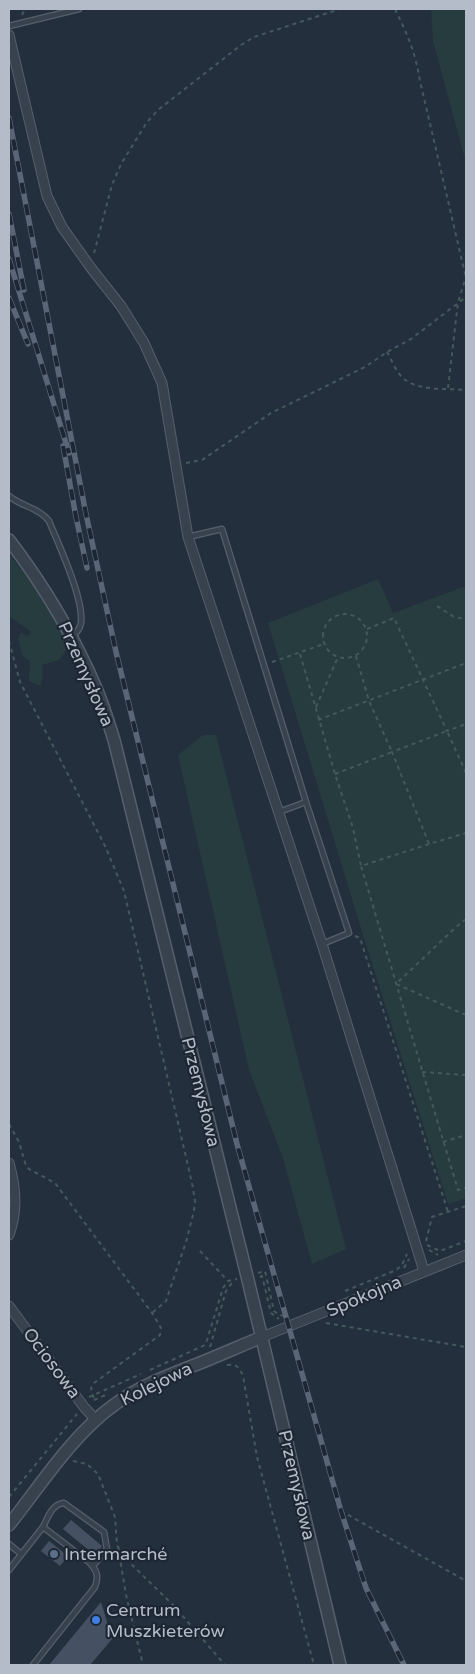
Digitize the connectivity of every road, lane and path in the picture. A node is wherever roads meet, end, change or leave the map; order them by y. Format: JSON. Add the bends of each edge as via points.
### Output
{"nodes":[{"id":1,"x":80,"y":9,"type":"edge"},
{"id":2,"x":340,"y":9,"type":"edge"},
{"id":3,"x":395,"y":9,"type":"edge"},
{"id":4,"x":9,"y":26,"type":"edge"},
{"id":5,"x":9,"y":35,"type":"edge"},
{"id":6,"x":91,"y":268,"type":"junction"},
{"id":7,"x":466,"y":277,"type":"edge"},
{"id":8,"x":466,"y":298,"type":"edge"},
{"id":9,"x":458,"y":302,"type":"junction"},
{"id":10,"x":387,"y":352,"type":"junction"},
{"id":11,"x":448,"y":388,"type":"junction"},
{"id":12,"x":466,"y":390,"type":"edge"},
{"id":13,"x":176,"y":465,"type":"junction"},
{"id":14,"x":9,"y":496,"type":"edge"},
{"id":15,"x":188,"y":537,"type":"junction"},
{"id":16,"x":9,"y":540,"type":"edge"},
{"id":17,"x":437,"y":606,"type":"dead end"},
{"id":18,"x":466,"y":619,"type":"edge"},
{"id":19,"x":367,"y":629,"type":"junction"},
{"id":20,"x":72,"y":637,"type":"junction"},
{"id":21,"x":9,"y":641,"type":"edge"},
{"id":22,"x":324,"y":644,"type":"junction"},
{"id":23,"x":300,"y":654,"type":"junction"},
{"id":24,"x":356,"y":656,"type":"junction"},
{"id":25,"x":338,"y":657,"type":"junction"},
{"id":26,"x":466,"y":663,"type":"edge"},
{"id":27,"x":264,"y":665,"type":"junction"},
{"id":28,"x":424,"y":680,"type":"junction"},
{"id":29,"x":369,"y":701,"type":"junction"},
{"id":30,"x":316,"y":707,"type":"junction"},
{"id":31,"x":318,"y":720,"type":"junction"},
{"id":32,"x":466,"y":724,"type":"edge"},
{"id":33,"x":447,"y":731,"type":"junction"},
{"id":34,"x":392,"y":752,"type":"junction"},
{"id":35,"x":466,"y":773,"type":"edge"},
{"id":36,"x":335,"y":774,"type":"junction"},
{"id":37,"x":306,"y":802,"type":"junction"},
{"id":38,"x":279,"y":812,"type":"junction"},
{"id":39,"x":466,"y":833,"type":"edge"},
{"id":40,"x":429,"y":844,"type":"junction"},
{"id":41,"x":360,"y":866,"type":"junction"},
{"id":42,"x":466,"y":919,"type":"edge"},
{"id":43,"x":349,"y":933,"type":"junction"},
{"id":44,"x":322,"y":944,"type":"junction"},
{"id":45,"x":396,"y":984,"type":"junction"},
{"id":46,"x":466,"y":1015,"type":"edge"},
{"id":47,"x":422,"y":1072,"type":"junction"},
{"id":48,"x":466,"y":1075,"type":"edge"},
{"id":49,"x":9,"y":1124,"type":"edge"},
{"id":50,"x":466,"y":1135,"type":"edge"},
{"id":51,"x":443,"y":1142,"type":"junction"},
{"id":52,"x":9,"y":1163,"type":"edge"},
{"id":53,"x":466,"y":1188,"type":"edge"},
{"id":54,"x":466,"y":1206,"type":"edge"},
{"id":55,"x":448,"y":1212,"type":"junction"},
{"id":56,"x":9,"y":1236,"type":"edge"},
{"id":57,"x":428,"y":1245,"type":"dead end"},
{"id":58,"x":200,"y":1251,"type":"dead end"},
{"id":59,"x":444,"y":1254,"type":"dead end"},
{"id":60,"x":418,"y":1255,"type":"junction"},
{"id":61,"x":466,"y":1255,"type":"edge"},
{"id":62,"x":424,"y":1271,"type":"junction"},
{"id":63,"x":248,"y":1280,"type":"junction"},
{"id":64,"x":228,"y":1281,"type":"dead end"},
{"id":65,"x":356,"y":1291,"type":"dead end"},
{"id":66,"x":9,"y":1306,"type":"edge"},
{"id":67,"x":152,"y":1313,"type":"junction"},
{"id":68,"x":283,"y":1320,"type":"dead end"},
{"id":69,"x":307,"y":1320,"type":"junction"},
{"id":70,"x":262,"y":1337,"type":"junction"},
{"id":71,"x":219,"y":1344,"type":"dead end"},
{"id":72,"x":466,"y":1347,"type":"edge"},
{"id":73,"x":240,"y":1368,"type":"dead end"},
{"id":74,"x":84,"y":1407,"type":"junction"},
{"id":75,"x":96,"y":1420,"type":"junction"},
{"id":76,"x":73,"y":1461,"type":"dead end"},
{"id":77,"x":9,"y":1497,"type":"edge"},
{"id":78,"x":341,"y":1511,"type":"dead end"},
{"id":79,"x":9,"y":1525,"type":"edge"},
{"id":80,"x":43,"y":1526,"type":"junction"},
{"id":81,"x":9,"y":1544,"type":"edge"},
{"id":82,"x":118,"y":1545,"type":"junction"},
{"id":83,"x":21,"y":1554,"type":"junction"},
{"id":84,"x":93,"y":1566,"type":"junction"},
{"id":85,"x":9,"y":1570,"type":"edge"},
{"id":86,"x":466,"y":1581,"type":"edge"},
{"id":87,"x":33,"y":1665,"type":"edge"},
{"id":88,"x":143,"y":1665,"type":"edge"},
{"id":89,"x":225,"y":1665,"type":"edge"},
{"id":90,"x":314,"y":1665,"type":"edge"},
{"id":91,"x":340,"y":1665,"type":"edge"}],
"edges":[{"from":1,"to":4,"type":"lane"},
{"from":2,"to":6,"type":"path","via":[[241,44],[158,110],[138,135],[112,185]]},
{"from":3,"to":7,"type":"path","via":[[415,55]]},
{"from":5,"to":6,"type":"street","via":[[48,196],[62,227]]},
{"from":6,"to":13,"type":"street","via":[[130,320],[162,383]]},
{"from":7,"to":9,"type":"path"},
{"from":8,"to":9,"type":"path"},
{"from":9,"to":10,"type":"path","via":[[412,339]]},
{"from":9,"to":11,"type":"path"},
{"from":10,"to":11,"type":"path","via":[[401,376],[411,384]]},
{"from":10,"to":13,"type":"path","via":[[271,413],[202,460]]},
{"from":11,"to":12,"type":"path"},
{"from":13,"to":15,"type":"street"},
{"from":14,"to":20,"type":"lane","via":[[44,514],[50,521],[79,599],[81,622]]},
{"from":15,"to":27,"type":"lane","via":[[222,529]]},
{"from":15,"to":38,"type":"street"},
{"from":16,"to":20,"type":"street","name":"Przemysłowa","via":[[48,595]]},
{"from":17,"to":18,"type":"path","via":[[454,617]]},
{"from":19,"to":22,"type":"path","via":[[355,616],[338,615],[325,627]]},
{"from":19,"to":24,"type":"path","via":[[366,644]]},
{"from":19,"to":28,"type":"path","via":[[394,618]]},
{"from":20,"to":63,"type":"street","name":"Przemysłowa","via":[[98,694],[114,740]]},
{"from":21,"to":67,"type":"path","via":[[20,682],[105,846],[124,892],[192,1183],[194,1211],[186,1242],[166,1301]]},
{"from":22,"to":23,"type":"path"},
{"from":22,"to":25,"type":"path"},
{"from":23,"to":27,"type":"path"},
{"from":23,"to":30,"type":"path"},
{"from":24,"to":25,"type":"path"},
{"from":24,"to":29,"type":"path"},
{"from":25,"to":30,"type":"path"},
{"from":26,"to":28,"type":"path"},
{"from":27,"to":37,"type":"lane"},
{"from":28,"to":29,"type":"path"},
{"from":28,"to":33,"type":"path"},
{"from":29,"to":31,"type":"path"},
{"from":29,"to":34,"type":"path"},
{"from":30,"to":31,"type":"path"},
{"from":31,"to":36,"type":"path"},
{"from":32,"to":33,"type":"path"},
{"from":33,"to":34,"type":"path"},
{"from":33,"to":35,"type":"path"},
{"from":34,"to":36,"type":"path"},
{"from":34,"to":40,"type":"path"},
{"from":36,"to":41,"type":"path","via":[[353,828]]},
{"from":37,"to":38,"type":"lane"},
{"from":37,"to":43,"type":"lane"},
{"from":38,"to":44,"type":"street"},
{"from":39,"to":40,"type":"path"},
{"from":40,"to":41,"type":"path"},
{"from":41,"to":45,"type":"path"},
{"from":42,"to":45,"type":"path"},
{"from":43,"to":44,"type":"lane"},
{"from":43,"to":55,"type":"path","via":[[360,938]]},
{"from":44,"to":60,"type":"street"},
{"from":45,"to":46,"type":"path"},
{"from":45,"to":47,"type":"path"},
{"from":47,"to":48,"type":"path"},
{"from":47,"to":51,"type":"path"},
{"from":49,"to":67,"type":"path","via":[[19,1142],[26,1166],[55,1182]]},
{"from":50,"to":51,"type":"path"},
{"from":51,"to":53,"type":"path","via":[[458,1190]]},
{"from":52,"to":56,"type":"street","via":[[15,1197]]},
{"from":54,"to":55,"type":"path"},
{"from":55,"to":57,"type":"path","via":[[432,1217],[426,1241]]},
{"from":58,"to":64,"type":"path"},
{"from":59,"to":60,"type":"path","via":[[429,1250]]},
{"from":60,"to":62,"type":"street"},
{"from":60,"to":65,"type":"path","via":[[409,1258],[400,1272]]},
{"from":61,"to":62,"type":"street","name":"Spokojna"},
{"from":62,"to":69,"type":"street","name":"Spokojna"},
{"from":63,"to":68,"type":"path","via":[[262,1276],[271,1313]]},
{"from":63,"to":70,"type":"street","name":"Przemysłowa"},
{"from":63,"to":71,"type":"path","via":[[231,1284],[226,1291],[210,1347]]},
{"from":66,"to":74,"type":"street","name":"Ociosowa"},
{"from":67,"to":74,"type":"path","via":[[161,1328],[160,1335],[94,1384],[94,1400]]},
{"from":69,"to":70,"type":"street","name":"Spokojna"},
{"from":69,"to":72,"type":"path"},
{"from":70,"to":75,"type":"street","name":"Kolejowa","via":[[146,1386]]},
{"from":70,"to":91,"type":"street","name":"Przemysłowa"},
{"from":73,"to":90,"type":"path","via":[[263,1484]]},
{"from":74,"to":75,"type":"street","name":"Ociosowa"},
{"from":74,"to":77,"type":"path"},
{"from":75,"to":79,"type":"street","name":"Kolejowa"},
{"from":76,"to":82,"type":"path","via":[[87,1464],[98,1474],[115,1517]]},
{"from":78,"to":86,"type":"path"},
{"from":80,"to":83,"type":"lane"},
{"from":80,"to":84,"type":"lane"},
{"from":80,"to":84,"type":"lane","via":[[54,1507],[64,1502],[104,1532],[107,1549]]},
{"from":81,"to":83,"type":"lane"},
{"from":82,"to":88,"type":"path"},
{"from":82,"to":89,"type":"path","via":[[124,1557],[174,1606]]},
{"from":83,"to":85,"type":"lane"},
{"from":84,"to":87,"type":"lane","via":[[98,1575],[95,1586]]}]}
